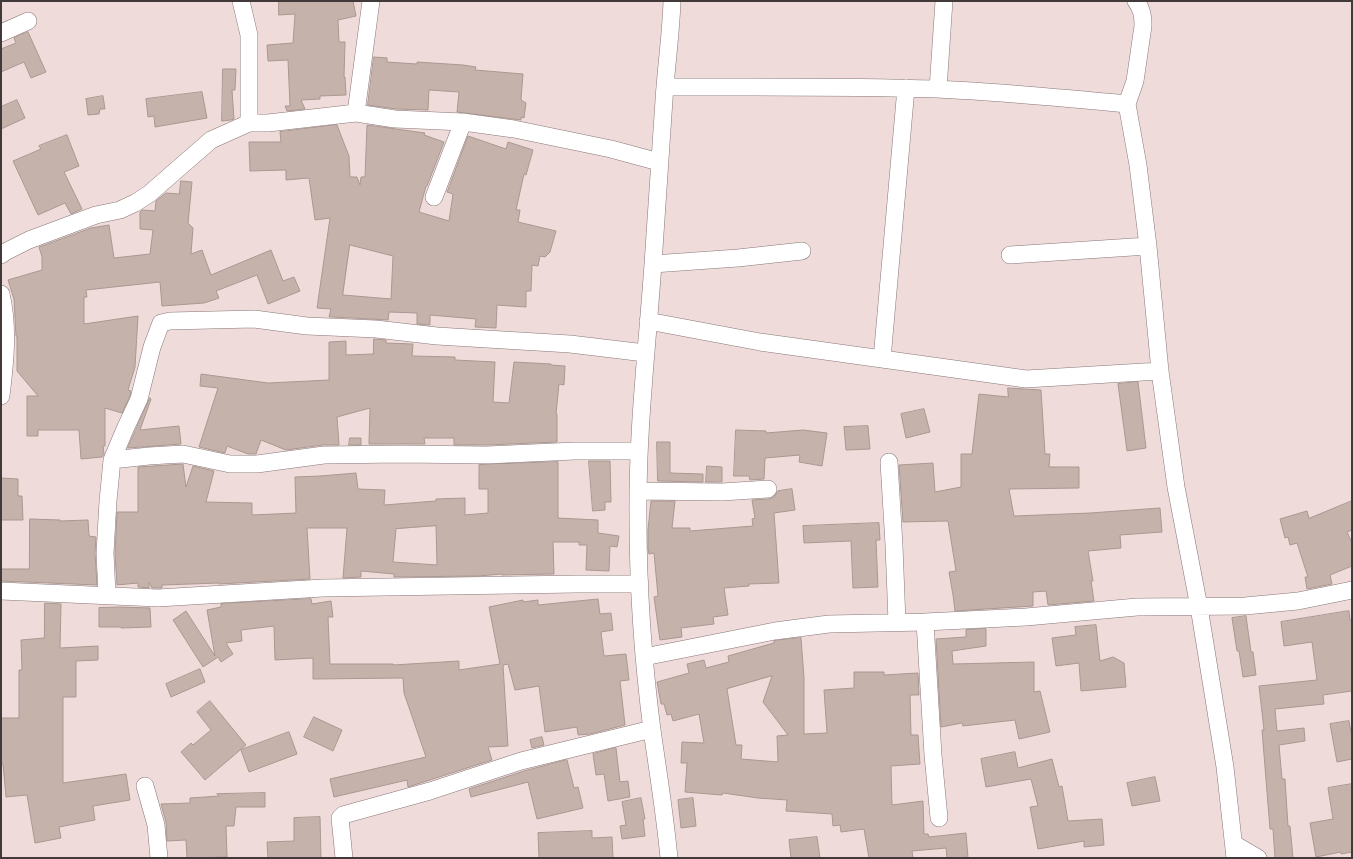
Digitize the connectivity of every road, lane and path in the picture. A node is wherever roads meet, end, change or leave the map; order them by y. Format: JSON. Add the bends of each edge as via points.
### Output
{"nodes":[{"id":1,"x":241,"y":1,"type":"edge"},
{"id":2,"x":371,"y":1,"type":"edge"},
{"id":3,"x":672,"y":1,"type":"edge"},
{"id":4,"x":944,"y":1,"type":"edge"},
{"id":5,"x":1136,"y":1,"type":"edge"},
{"id":6,"x":28,"y":21,"type":"dead end"},
{"id":7,"x":1,"y":33,"type":"edge"},
{"id":8,"x":665,"y":87,"type":"junction"},
{"id":9,"x":906,"y":88,"type":"junction"},
{"id":10,"x":938,"y":89,"type":"junction"},
{"id":11,"x":1127,"y":104,"type":"junction"},
{"id":12,"x":356,"y":113,"type":"junction"},
{"id":13,"x":249,"y":122,"type":"junction"},
{"id":14,"x":463,"y":122,"type":"junction"},
{"id":15,"x":659,"y":162,"type":"junction"},
{"id":16,"x":434,"y":197,"type":"dead end"},
{"id":17,"x":1148,"y":246,"type":"junction"},
{"id":18,"x":802,"y":251,"type":"dead end"},
{"id":19,"x":1,"y":255,"type":"edge"},
{"id":20,"x":1010,"y":255,"type":"dead end"},
{"id":21,"x":653,"y":264,"type":"junction"},
{"id":22,"x":1,"y":294,"type":"edge"},
{"id":23,"x":648,"y":321,"type":"junction"},
{"id":24,"x":645,"y":353,"type":"junction"},
{"id":25,"x":882,"y":359,"type":"junction"},
{"id":26,"x":1160,"y":371,"type":"junction"},
{"id":27,"x":1,"y":396,"type":"edge"},
{"id":28,"x":639,"y":452,"type":"junction"},
{"id":29,"x":112,"y":460,"type":"junction"},
{"id":30,"x":889,"y":462,"type":"dead end"},
{"id":31,"x":768,"y":489,"type":"dead end"},
{"id":32,"x":638,"y":491,"type":"junction"},
{"id":33,"x":640,"y":584,"type":"junction"},
{"id":34,"x":1352,"y":590,"type":"edge"},
{"id":35,"x":1,"y":592,"type":"edge"},
{"id":36,"x":106,"y":595,"type":"junction"},
{"id":37,"x":1199,"y":607,"type":"junction"},
{"id":38,"x":897,"y":622,"type":"junction"},
{"id":39,"x":925,"y":622,"type":"junction"},
{"id":40,"x":644,"y":656,"type":"junction"},
{"id":41,"x":652,"y":729,"type":"junction"},
{"id":42,"x":146,"y":786,"type":"dead end"},
{"id":43,"x":939,"y":818,"type":"dead end"},
{"id":44,"x":1235,"y":851,"type":"edge"},
{"id":45,"x":159,"y":858,"type":"edge"},
{"id":46,"x":344,"y":858,"type":"edge"},
{"id":47,"x":670,"y":858,"type":"edge"},
{"id":48,"x":1258,"y":858,"type":"edge"}],
"edges":[{"from":1,"to":13,"type":"street","via":[[250,34]]},
{"from":2,"to":12,"type":"street"},
{"from":3,"to":8,"type":"street"},
{"from":4,"to":10,"type":"street"},
{"from":5,"to":11,"type":"street","via":[[1143,16],[1143,26],[1134,81]]},
{"from":6,"to":7,"type":"street"},
{"from":8,"to":9,"type":"street"},
{"from":8,"to":15,"type":"street"},
{"from":9,"to":10,"type":"street"},
{"from":9,"to":25,"type":"street"},
{"from":10,"to":11,"type":"street"},
{"from":11,"to":17,"type":"street"},
{"from":12,"to":13,"type":"street","via":[[268,124]]},
{"from":12,"to":14,"type":"street","via":[[395,119]]},
{"from":13,"to":19,"type":"street","via":[[211,140],[135,203],[29,240]]},
{"from":14,"to":15,"type":"street","via":[[514,129],[611,149]]},
{"from":14,"to":16,"type":"street"},
{"from":15,"to":21,"type":"street"},
{"from":17,"to":20,"type":"street"},
{"from":17,"to":26,"type":"street"},
{"from":18,"to":21,"type":"street"},
{"from":21,"to":23,"type":"street"},
{"from":22,"to":27,"type":"street","via":[[6,335]]},
{"from":23,"to":24,"type":"street"},
{"from":23,"to":25,"type":"street","via":[[760,342]]},
{"from":24,"to":28,"type":"street"},
{"from":24,"to":29,"type":"street","via":[[570,344],[307,326],[254,319],[170,320],[161,323],[139,399]]},
{"from":25,"to":26,"type":"street","via":[[1026,379]]},
{"from":26,"to":37,"type":"street","via":[[1176,487]]},
{"from":28,"to":29,"type":"street","via":[[324,455],[257,464],[230,464],[183,454]]},
{"from":28,"to":32,"type":"street"},
{"from":29,"to":36,"type":"street","via":[[106,546]]},
{"from":30,"to":38,"type":"street"},
{"from":31,"to":32,"type":"street","via":[[722,492]]},
{"from":32,"to":33,"type":"street"},
{"from":33,"to":36,"type":"street","via":[[323,588],[158,598]]},
{"from":33,"to":40,"type":"street"},
{"from":34,"to":37,"type":"street","via":[[1298,601]]},
{"from":35,"to":36,"type":"street"},
{"from":37,"to":39,"type":"street","via":[[1137,607],[1026,617]]},
{"from":37,"to":44,"type":"street","via":[[1225,767]]},
{"from":38,"to":39,"type":"street"},
{"from":38,"to":40,"type":"street","via":[[829,624],[775,631]]},
{"from":39,"to":43,"type":"street"},
{"from":40,"to":41,"type":"street"},
{"from":41,"to":46,"type":"street","via":[[521,761],[430,791],[343,815],[340,818]]},
{"from":41,"to":47,"type":"street"},
{"from":42,"to":45,"type":"street","via":[[156,825]]},
{"from":44,"to":48,"type":"street"}]}
